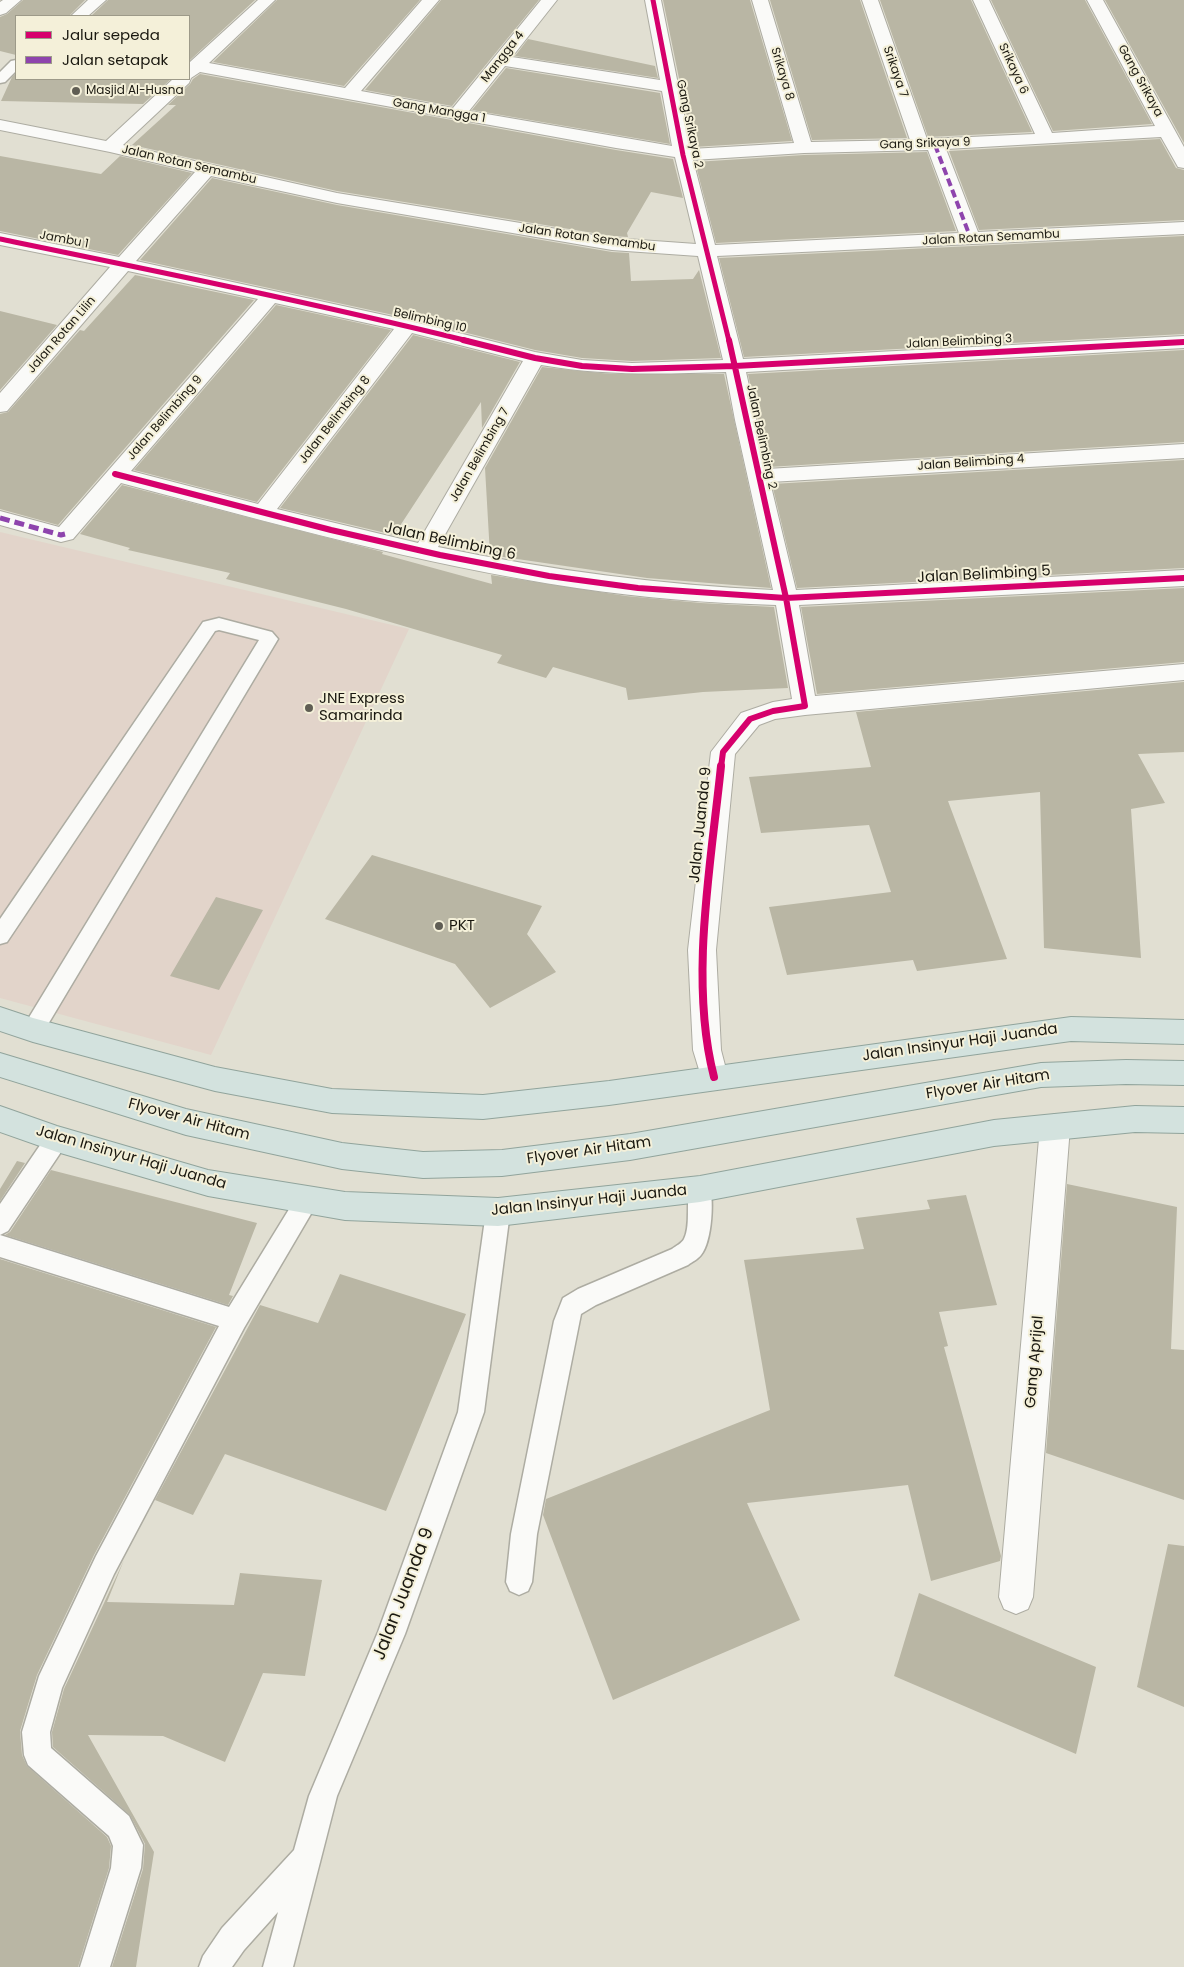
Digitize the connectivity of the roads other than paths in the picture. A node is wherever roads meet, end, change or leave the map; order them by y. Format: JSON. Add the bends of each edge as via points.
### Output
{"nodes":[{"id":1,"x":13,"y":0,"type":"edge"},
{"id":2,"x":98,"y":0,"type":"edge"},
{"id":3,"x":268,"y":0,"type":"edge"},
{"id":4,"x":431,"y":0,"type":"edge"},
{"id":5,"x":548,"y":0,"type":"edge"},
{"id":6,"x":653,"y":0,"type":"edge"},
{"id":7,"x":760,"y":0,"type":"edge"},
{"id":8,"x":870,"y":0,"type":"edge"},
{"id":9,"x":981,"y":0,"type":"edge"},
{"id":10,"x":1095,"y":0,"type":"edge"},
{"id":11,"x":0,"y":10,"type":"edge"},
{"id":12,"x":80,"y":15,"type":"edge"},
{"id":13,"x":501,"y":60,"type":"junction"},
{"id":14,"x":15,"y":65,"type":"edge"},
{"id":15,"x":192,"y":70,"type":"edge"},
{"id":16,"x":0,"y":79,"type":"edge"},
{"id":17,"x":182,"y":80,"type":"edge"},
{"id":18,"x":670,"y":87,"type":"junction"},
{"id":19,"x":349,"y":94,"type":"junction"},
{"id":20,"x":458,"y":114,"type":"junction"},
{"id":21,"x":0,"y":124,"type":"edge"},
{"id":22,"x":1167,"y":131,"type":"junction"},
{"id":23,"x":1045,"y":137,"type":"junction"},
{"id":24,"x":927,"y":144,"type":"junction"},
{"id":25,"x":110,"y":147,"type":"junction"},
{"id":26,"x":804,"y":148,"type":"junction"},
{"id":27,"x":683,"y":154,"type":"junction"},
{"id":28,"x":1184,"y":163,"type":"edge"},
{"id":29,"x":207,"y":170,"type":"junction"},
{"id":30,"x":1184,"y":228,"type":"edge"},
{"id":31,"x":0,"y":239,"type":"edge"},
{"id":32,"x":971,"y":239,"type":"junction"},
{"id":33,"x":708,"y":252,"type":"junction"},
{"id":34,"x":124,"y":264,"type":"junction"},
{"id":35,"x":270,"y":297,"type":"junction"},
{"id":36,"x":407,"y":326,"type":"junction"},
{"id":37,"x":1184,"y":342,"type":"edge"},
{"id":38,"x":535,"y":358,"type":"junction"},
{"id":39,"x":735,"y":366,"type":"junction"},
{"id":40,"x":0,"y":406,"type":"edge"},
{"id":41,"x":1184,"y":451,"type":"edge"},
{"id":42,"x":115,"y":474,"type":"junction"},
{"id":43,"x":758,"y":476,"type":"junction"},
{"id":44,"x":263,"y":513,"type":"junction"},
{"id":45,"x":0,"y":518,"type":"edge"},
{"id":46,"x":424,"y":552,"type":"junction"},
{"id":47,"x":1184,"y":578,"type":"edge"},
{"id":48,"x":786,"y":598,"type":"junction"},
{"id":49,"x":1184,"y":672,"type":"edge"},
{"id":50,"x":805,"y":706,"type":"junction"},
{"id":51,"x":0,"y":936,"type":"edge"},
{"id":52,"x":0,"y":1019,"type":"edge"},
{"id":53,"x":33,"y":1030,"type":"junction"},
{"id":54,"x":1184,"y":1032,"type":"edge"},
{"id":55,"x":0,"y":1065,"type":"edge"},
{"id":56,"x":1184,"y":1072,"type":"edge"},
{"id":57,"x":714,"y":1077,"type":"junction"},
{"id":58,"x":0,"y":1119,"type":"edge"},
{"id":59,"x":1184,"y":1120,"type":"edge"},
{"id":60,"x":1055,"y":1127,"type":"junction"},
{"id":61,"x":57,"y":1139,"type":"junction"},
{"id":62,"x":700,"y":1189,"type":"junction"},
{"id":63,"x":307,"y":1200,"type":"junction"},
{"id":64,"x":498,"y":1212,"type":"junction"},
{"id":65,"x":0,"y":1224,"type":"edge"},
{"id":66,"x":0,"y":1246,"type":"edge"},
{"id":67,"x":235,"y":1320,"type":"junction"},
{"id":68,"x":519,"y":1582,"type":"dead end"},
{"id":69,"x":1016,"y":1597,"type":"dead end"},
{"id":70,"x":306,"y":1859,"type":"junction"},
{"id":71,"x":95,"y":1967,"type":"edge"},
{"id":72,"x":214,"y":1967,"type":"edge"},
{"id":73,"x":278,"y":1967,"type":"edge"}],
"edges":[{"from":1,"to":11,"type":"street"},
{"from":2,"to":12,"type":"street"},
{"from":3,"to":15,"type":"street"},
{"from":4,"to":19,"type":"street"},
{"from":5,"to":13,"type":"street","name":"Mangga 4"},
{"from":6,"to":18,"type":"street","name":"Gang Srikaya 2"},
{"from":7,"to":26,"type":"street","name":"Srikaya 8"},
{"from":8,"to":24,"type":"street","name":"Srikaya 7"},
{"from":9,"to":23,"type":"street","name":"Srikaya 6"},
{"from":10,"to":22,"type":"street","name":"Gang Srikaya"},
{"from":13,"to":18,"type":"street"},
{"from":13,"to":20,"type":"street","name":"Mangga 4"},
{"from":14,"to":16,"type":"lane"},
{"from":15,"to":19,"type":"street","name":"Gang Mangga 1"},
{"from":17,"to":25,"type":"street"},
{"from":18,"to":27,"type":"street","name":"Gang Srikaya 2"},
{"from":19,"to":20,"type":"street","name":"Gang Mangga 1"},
{"from":20,"to":27,"type":"street","name":"Gang Mangga 1"},
{"from":21,"to":25,"type":"street","name":"Jalan Rotan Semambu"},
{"from":22,"to":23,"type":"street","name":"Gang Srikaya 9"},
{"from":22,"to":28,"type":"street","name":"Gang Srikaya"},
{"from":23,"to":24,"type":"street","name":"Gang Srikaya 9"},
{"from":24,"to":26,"type":"street","name":"Gang Srikaya 9"},
{"from":24,"to":32,"type":"street","name":"Srikaya 7"},
{"from":25,"to":29,"type":"street","name":"Jalan Rotan Semambu"},
{"from":26,"to":27,"type":"street","name":"Gang Srikaya 9"},
{"from":27,"to":33,"type":"street","name":"Gang Srikaya 2"},
{"from":29,"to":33,"type":"street","name":"Jalan Rotan Semambu","via":[[459,220],[612,244]]},
{"from":29,"to":34,"type":"street","name":"Jalan Rotan Lilin"},
{"from":30,"to":32,"type":"street","name":"Jalan Rotan Semambu"},
{"from":31,"to":34,"type":"street","name":"Jambu 1"},
{"from":32,"to":33,"type":"street","name":"Jalan Rotan Semambu"},
{"from":33,"to":39,"type":"street","name":"Jalan Belimbing 2"},
{"from":34,"to":35,"type":"street","name":"Belimbing 10"},
{"from":34,"to":40,"type":"street","name":"Jalan Rotan Lilin"},
{"from":35,"to":36,"type":"street","name":"Belimbing 10"},
{"from":35,"to":42,"type":"street","name":"Jalan Belimbing 9"},
{"from":36,"to":38,"type":"street","name":"Belimbing 10"},
{"from":36,"to":44,"type":"street","name":"Jalan Belimbing 8"},
{"from":37,"to":39,"type":"street","name":"Jalan Belimbing 3"},
{"from":38,"to":39,"type":"street","name":"Belimbing 10","via":[[582,366],[632,369]]},
{"from":38,"to":46,"type":"street","name":"Jalan Belimbing 7"},
{"from":39,"to":43,"type":"street","name":"Jalan Belimbing 2"},
{"from":41,"to":43,"type":"street","name":"Jalan Belimbing 4"},
{"from":42,"to":44,"type":"street","name":"Jalan Belimbing 6"},
{"from":42,"to":45,"type":"street","name":"Jalan Belimbing 9","via":[[63,535]]},
{"from":43,"to":48,"type":"street","name":"Jalan Belimbing 2"},
{"from":44,"to":46,"type":"street","name":"Jalan Belimbing 6"},
{"from":46,"to":48,"type":"street","name":"Jalan Belimbing 6","via":[[605,584]]},
{"from":47,"to":48,"type":"street","name":"Jalan Belimbing 5"},
{"from":48,"to":50,"type":"street"},
{"from":49,"to":50,"type":"street","name":"Jalan Juanda 9"},
{"from":50,"to":57,"type":"street","name":"Jalan Juanda 9","via":[[750,719],[723,752],[702,950],[707,1050]]},
{"from":51,"to":53,"type":"lane","via":[[209,626],[219,624],[266,636],[267,642]]},
{"from":52,"to":53,"type":"highway","name":"Jalan Insinyur Haji Juanda"},
{"from":53,"to":57,"type":"highway","name":"Jalan Insinyur Haji Juanda","via":[[215,1079],[332,1100],[483,1107]]},
{"from":54,"to":57,"type":"highway","name":"Jalan Insinyur Haji Juanda","via":[[1071,1029]]},
{"from":55,"to":56,"type":"highway","name":"Flyover Air Hitam","via":[[186,1122],[342,1156],[423,1165],[502,1163],[630,1147],[1041,1075]]},
{"from":58,"to":61,"type":"highway","name":"Jalan Insinyur Haji Juanda"},
{"from":59,"to":60,"type":"highway","name":"Jalan Insinyur Haji Juanda","via":[[1135,1119]]},
{"from":60,"to":62,"type":"highway","name":"Jalan Insinyur Haji Juanda","via":[[994,1133]]},
{"from":60,"to":69,"type":"street","name":"Gang Aprijal"},
{"from":61,"to":63,"type":"highway","name":"Jalan Insinyur Haji Juanda","via":[[208,1183]]},
{"from":61,"to":65,"type":"lane"},
{"from":62,"to":64,"type":"highway","name":"Jalan Insinyur Haji Juanda"},
{"from":62,"to":68,"type":"lane","via":[[698,1232],[692,1247],[680,1257],[572,1306],[566,1320],[524,1534]]},
{"from":63,"to":64,"type":"highway","name":"Jalan Insinyur Haji Juanda","via":[[345,1206]]},
{"from":63,"to":67,"type":"lane"},
{"from":64,"to":70,"type":"lane","name":"Jalan Juanda 9","via":[[471,1412],[391,1634],[323,1796]]},
{"from":66,"to":67,"type":"lane"},
{"from":67,"to":71,"type":"lane","via":[[105,1565],[49,1686],[36,1732],[38,1755],[119,1826],[128,1845],[126,1868]]},
{"from":70,"to":72,"type":"lane","via":[[233,1940]]},
{"from":70,"to":73,"type":"lane","name":"Jalan Juanda 9"}]}
